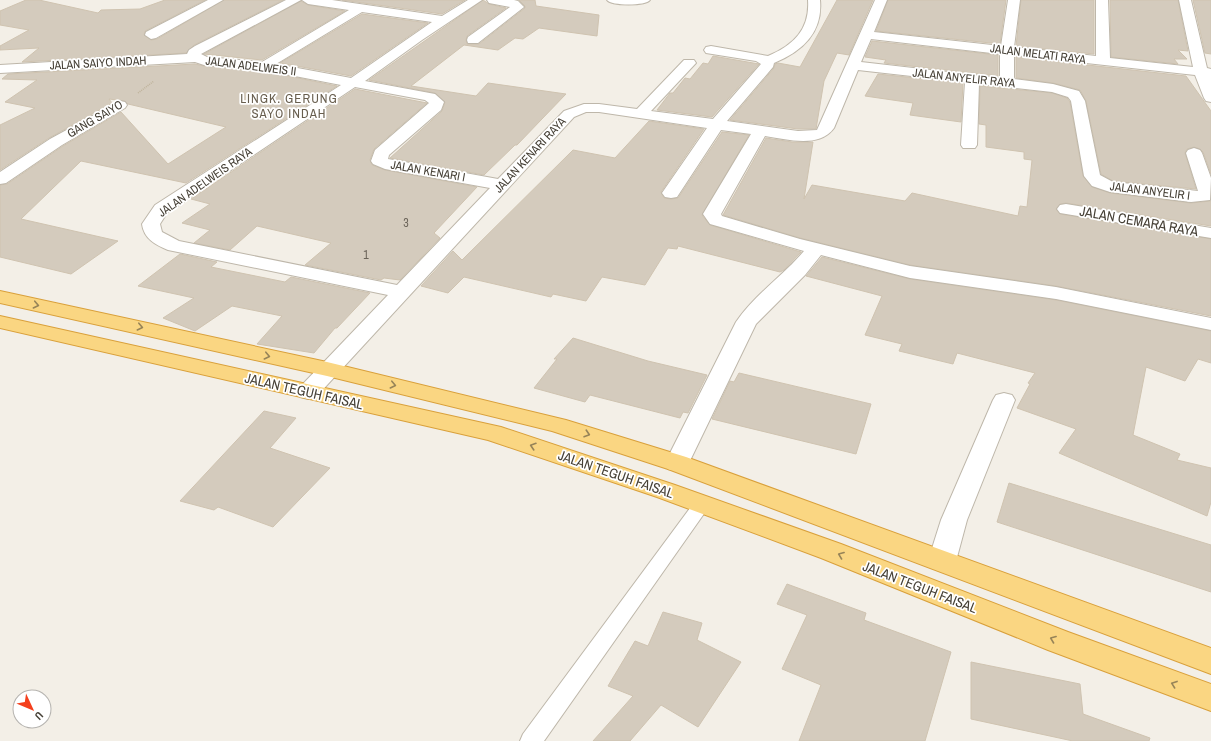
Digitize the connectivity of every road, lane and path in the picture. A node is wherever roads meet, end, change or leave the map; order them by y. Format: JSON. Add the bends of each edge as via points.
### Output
{"nodes":[{"id":1,"x":217,"y":0,"type":"edge"},
{"id":2,"x":295,"y":0,"type":"edge"},
{"id":3,"x":308,"y":0,"type":"edge"},
{"id":4,"x":476,"y":0,"type":"edge"},
{"id":5,"x":493,"y":0,"type":"edge"},
{"id":6,"x":613,"y":0,"type":"edge"},
{"id":7,"x":644,"y":0,"type":"edge"},
{"id":8,"x":814,"y":0,"type":"edge"},
{"id":9,"x":881,"y":0,"type":"edge"},
{"id":10,"x":1014,"y":0,"type":"edge"},
{"id":11,"x":1102,"y":0,"type":"edge"},
{"id":12,"x":1185,"y":0,"type":"edge"},
{"id":13,"x":360,"y":8,"type":"junction"},
{"id":14,"x":444,"y":20,"type":"junction"},
{"id":15,"x":1191,"y":34,"type":"junction"},
{"id":16,"x":151,"y":35,"type":"dead end"},
{"id":17,"x":865,"y":35,"type":"junction"},
{"id":18,"x":1204,"y":36,"type":"dead end"},
{"id":19,"x":473,"y":40,"type":"dead end"},
{"id":20,"x":711,"y":50,"type":"dead end"},
{"id":21,"x":1007,"y":50,"type":"junction"},
{"id":22,"x":195,"y":58,"type":"junction"},
{"id":23,"x":767,"y":61,"type":"junction"},
{"id":24,"x":1103,"y":61,"type":"junction"},
{"id":25,"x":689,"y":63,"type":"dead end"},
{"id":26,"x":853,"y":65,"type":"junction"},
{"id":27,"x":264,"y":66,"type":"junction"},
{"id":28,"x":0,"y":69,"type":"edge"},
{"id":29,"x":1206,"y":72,"type":"edge"},
{"id":30,"x":972,"y":79,"type":"junction"},
{"id":31,"x":155,"y":80,"type":"dead end"},
{"id":32,"x":354,"y":82,"type":"junction"},
{"id":33,"x":1007,"y":82,"type":"junction"},
{"id":34,"x":1211,"y":98,"type":"edge"},
{"id":35,"x":120,"y":105,"type":"joint"},
{"id":36,"x":640,"y":113,"type":"junction"},
{"id":37,"x":716,"y":125,"type":"junction"},
{"id":38,"x":760,"y":131,"type":"junction"},
{"id":39,"x":969,"y":145,"type":"dead end"},
{"id":40,"x":1194,"y":153,"type":"dead end"},
{"id":41,"x":0,"y":179,"type":"edge"},
{"id":42,"x":1098,"y":182,"type":"joint"},
{"id":43,"x":503,"y":185,"type":"junction"},
{"id":44,"x":671,"y":193,"type":"dead end"},
{"id":45,"x":1066,"y":209,"type":"dead end"},
{"id":46,"x":1211,"y":233,"type":"edge"},
{"id":47,"x":817,"y":248,"type":"junction"},
{"id":48,"x":402,"y":292,"type":"junction"},
{"id":49,"x":0,"y":297,"type":"edge"},
{"id":50,"x":0,"y":322,"type":"edge"},
{"id":51,"x":1211,"y":324,"type":"edge"},
{"id":52,"x":195,"y":340,"type":"junction"},
{"id":53,"x":171,"y":360,"type":"junction"},
{"id":54,"x":327,"y":369,"type":"junction"},
{"id":55,"x":308,"y":392,"type":"junction"},
{"id":56,"x":1004,"y":400,"type":"dead end"},
{"id":57,"x":677,"y":463,"type":"junction"},
{"id":58,"x":702,"y":504,"type":"junction"},
{"id":59,"x":942,"y":561,"type":"junction"},
{"id":60,"x":1211,"y":661,"type":"edge"},
{"id":61,"x":1211,"y":698,"type":"edge"},
{"id":62,"x":531,"y":741,"type":"edge"}],
"edges":[{"from":1,"to":16,"type":"street"},
{"from":2,"to":22,"type":"street","name":"JALAN ADELWEIS II","via":[[200,49],[194,53]]},
{"from":3,"to":13,"type":"street"},
{"from":4,"to":14,"type":"street","name":"JALAN ADELWEIS RAYA"},
{"from":5,"to":19,"type":"street","via":[[518,7]]},
{"from":6,"to":7,"type":"street"},
{"from":8,"to":23,"type":"street","via":[[813,22],[803,38],[785,54]]},
{"from":9,"to":17,"type":"street","name":"JALAN KENARI RAYA"},
{"from":10,"to":21,"type":"street"},
{"from":11,"to":24,"type":"street"},
{"from":12,"to":15,"type":"street"},
{"from":13,"to":14,"type":"street"},
{"from":13,"to":27,"type":"street"},
{"from":14,"to":32,"type":"street","name":"JALAN ADELWEIS RAYA"},
{"from":15,"to":18,"type":"street"},
{"from":15,"to":29,"type":"street"},
{"from":17,"to":21,"type":"street","name":"JALAN MELATI RAYA"},
{"from":17,"to":26,"type":"street","name":"JALAN KENARI RAYA"},
{"from":20,"to":23,"type":"street","via":[[759,57]]},
{"from":21,"to":24,"type":"street","name":"JALAN MELATI RAYA"},
{"from":21,"to":33,"type":"street"},
{"from":22,"to":27,"type":"street","name":"JALAN ADELWEIS II"},
{"from":22,"to":28,"type":"street","name":"JALAN SAIYO INDAH"},
{"from":23,"to":37,"type":"street","via":[[768,65]]},
{"from":24,"to":29,"type":"street","name":"JALAN MELATI RAYA"},
{"from":25,"to":36,"type":"street"},
{"from":26,"to":30,"type":"street","name":"JALAN ANYELIR RAYA"},
{"from":26,"to":38,"type":"street","name":"JALAN KENARI RAYA","via":[[824,131],[802,136]]},
{"from":27,"to":32,"type":"street","name":"JALAN ADELWEIS II"},
{"from":29,"to":34,"type":"street"},
{"from":30,"to":33,"type":"street","name":"JALAN ANYELIR RAYA"},
{"from":30,"to":39,"type":"street"},
{"from":31,"to":35,"type":"path","name":"GANG SAIYO"},
{"from":32,"to":43,"type":"street","name":"JALAN KENARI I","via":[[420,94],[437,102],[433,110],[381,153],[379,161]]},
{"from":32,"to":48,"type":"street","name":"JALAN ADELWEIS RAYA","via":[[161,209],[153,219],[152,233],[175,246]]},
{"from":33,"to":42,"type":"street","name":"JALAN ANYELIR RAYA","via":[[1058,89],[1074,94],[1078,101],[1092,176]]},
{"from":35,"to":41,"type":"street","name":"GANG SAIYO","via":[[56,142]]},
{"from":36,"to":37,"type":"street","name":"JALAN KENARI RAYA"},
{"from":36,"to":43,"type":"street","name":"JALAN KENARI RAYA","via":[[594,108],[572,112]]},
{"from":37,"to":38,"type":"street","name":"JALAN KENARI RAYA"},
{"from":37,"to":44,"type":"street"},
{"from":38,"to":47,"type":"street","via":[[712,216],[716,220]]},
{"from":40,"to":42,"type":"street","name":"JALAN ANYELIR I","via":[[1207,191],[1204,196],[1191,197],[1113,188]]},
{"from":43,"to":48,"type":"street","name":"JALAN KENARI RAYA"},
{"from":45,"to":46,"type":"street","name":"JALAN CEMARA RAYA"},
{"from":47,"to":51,"type":"street","via":[[910,272],[1056,293]]},
{"from":47,"to":57,"type":"street","via":[[798,271],[746,322]]},
{"from":48,"to":54,"type":"street","name":"JALAN KENARI RAYA"},
{"from":49,"to":52,"type":"highway","name":"JALAN TEGUH FAISAL","one_way":true},
{"from":50,"to":53,"type":"highway","name":"JALAN TEGUH FAISAL"},
{"from":52,"to":53,"type":"highway"},
{"from":52,"to":54,"type":"highway","name":"JALAN TEGUH FAISAL","one_way":true},
{"from":53,"to":55,"type":"highway","name":"JALAN TEGUH FAISAL"},
{"from":54,"to":55,"type":"street","name":"JALAN KENARI RAYA"},
{"from":54,"to":57,"type":"highway","name":"JALAN TEGUH FAISAL","one_way":true,"via":[[558,425]]},
{"from":58,"to":55,"type":"highway","name":"JALAN TEGUH FAISAL","one_way":true,"via":[[493,433]]},
{"from":56,"to":59,"type":"street","via":[[954,520]]},
{"from":57,"to":59,"type":"highway","name":"JALAN TEGUH FAISAL"},
{"from":61,"to":58,"type":"highway","name":"JALAN TEGUH FAISAL","one_way":true},
{"from":58,"to":62,"type":"lane"},
{"from":59,"to":60,"type":"highway","name":"JALAN TEGUH FAISAL"}]}
